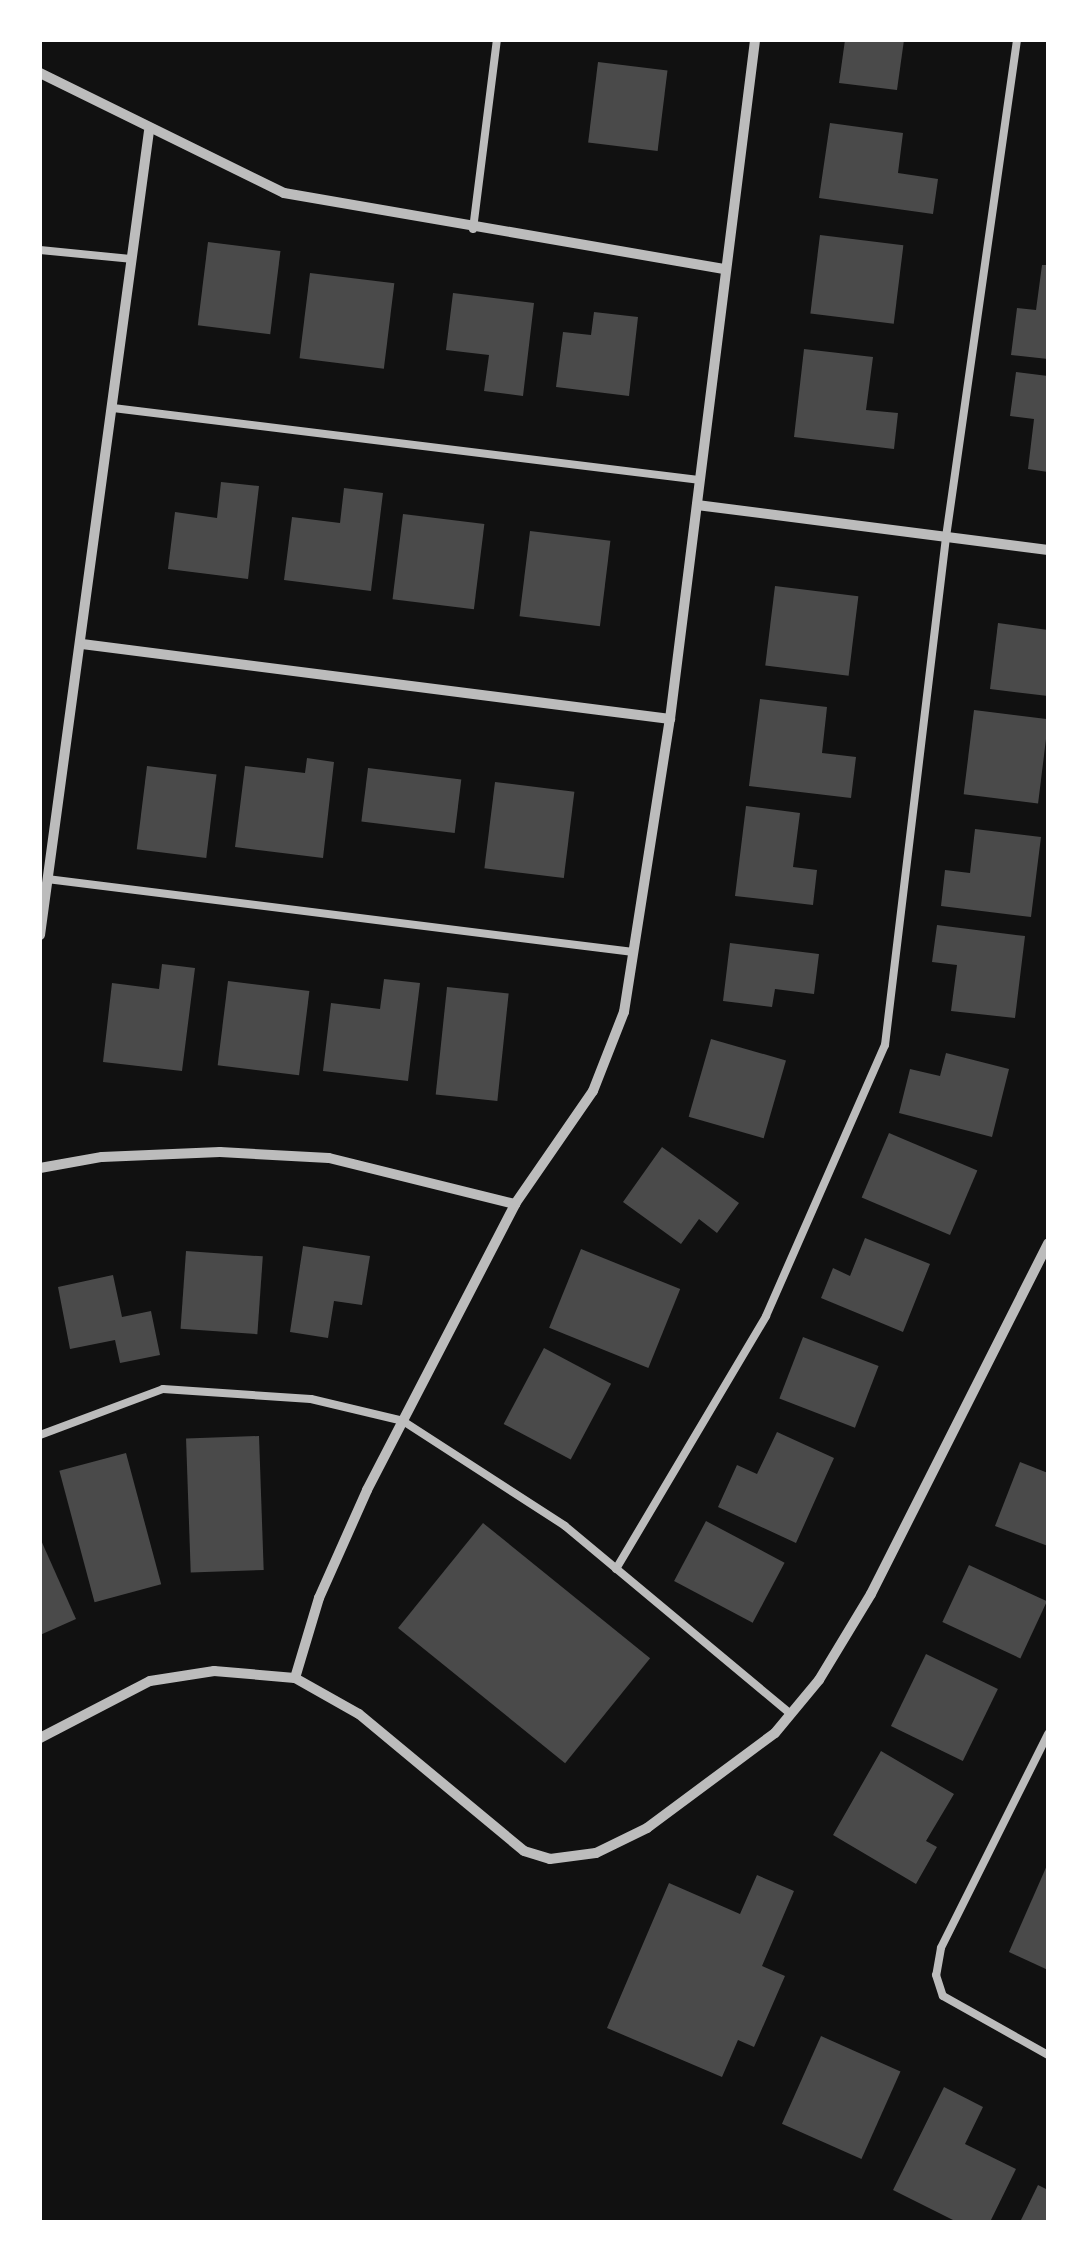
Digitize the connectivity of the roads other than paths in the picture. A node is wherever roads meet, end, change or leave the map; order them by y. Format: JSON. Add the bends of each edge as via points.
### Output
{"nodes":[{"id":1,"x":497,"y":40,"type":"edge"},
{"id":2,"x":755,"y":40,"type":"edge"},
{"id":3,"x":1017,"y":40,"type":"edge"},
{"id":4,"x":40,"y":73,"type":"edge"},
{"id":5,"x":149,"y":131,"type":"junction"},
{"id":6,"x":473,"y":229,"type":"junction"},
{"id":7,"x":40,"y":250,"type":"edge"},
{"id":8,"x":132,"y":259,"type":"junction"},
{"id":9,"x":722,"y":269,"type":"junction"},
{"id":10,"x":112,"y":408,"type":"junction"},
{"id":11,"x":699,"y":480,"type":"junction"},
{"id":12,"x":697,"y":504,"type":"junction"},
{"id":13,"x":946,"y":537,"type":"junction"},
{"id":14,"x":1048,"y":550,"type":"edge"},
{"id":15,"x":82,"y":644,"type":"junction"},
{"id":16,"x":670,"y":719,"type":"junction"},
{"id":17,"x":47,"y":878,"type":"junction"},
{"id":18,"x":40,"y":935,"type":"edge"},
{"id":19,"x":633,"y":952,"type":"junction"},
{"id":20,"x":40,"y":1168,"type":"edge"},
{"id":21,"x":515,"y":1204,"type":"junction"},
{"id":22,"x":1048,"y":1244,"type":"edge"},
{"id":23,"x":403,"y":1420,"type":"junction"},
{"id":24,"x":40,"y":1436,"type":"edge"},
{"id":25,"x":616,"y":1569,"type":"junction"},
{"id":26,"x":295,"y":1678,"type":"junction"},
{"id":27,"x":791,"y":1714,"type":"junction"},
{"id":28,"x":1048,"y":1734,"type":"edge"},
{"id":29,"x":40,"y":1738,"type":"edge"},
{"id":30,"x":1048,"y":2055,"type":"edge"}],
"edges":[{"from":1,"to":6,"type":"lane"},
{"from":2,"to":9,"type":"street"},
{"from":3,"to":13,"type":"lane"},
{"from":4,"to":5,"type":"street"},
{"from":5,"to":6,"type":"street","via":[[284,192]]},
{"from":5,"to":8,"type":"street"},
{"from":6,"to":9,"type":"street"},
{"from":7,"to":8,"type":"lane"},
{"from":8,"to":10,"type":"street"},
{"from":9,"to":11,"type":"street"},
{"from":10,"to":11,"type":"lane"},
{"from":10,"to":15,"type":"street"},
{"from":11,"to":12,"type":"street"},
{"from":12,"to":13,"type":"street"},
{"from":12,"to":16,"type":"street"},
{"from":13,"to":14,"type":"street"},
{"from":13,"to":25,"type":"lane","via":[[885,1044],[766,1316]]},
{"from":15,"to":16,"type":"street"},
{"from":15,"to":17,"type":"street"},
{"from":16,"to":19,"type":"street"},
{"from":17,"to":18,"type":"street"},
{"from":17,"to":19,"type":"lane"},
{"from":19,"to":21,"type":"street","via":[[624,1012],[593,1091]]},
{"from":20,"to":21,"type":"street","via":[[102,1156],[220,1152],[329,1158]]},
{"from":21,"to":23,"type":"street"},
{"from":22,"to":27,"type":"street","via":[[871,1594]]},
{"from":23,"to":24,"type":"lane","via":[[310,1399],[163,1390]]},
{"from":23,"to":25,"type":"lane","via":[[565,1526]]},
{"from":23,"to":26,"type":"street","via":[[319,1598]]},
{"from":25,"to":27,"type":"lane"},
{"from":26,"to":27,"type":"street","via":[[359,1714],[524,1851],[550,1859],[596,1852],[647,1828],[754,1750]]},
{"from":26,"to":29,"type":"street","via":[[214,1671],[150,1680]]},
{"from":28,"to":30,"type":"lane","via":[[941,1948],[936,1975],[943,1996]]}]}
